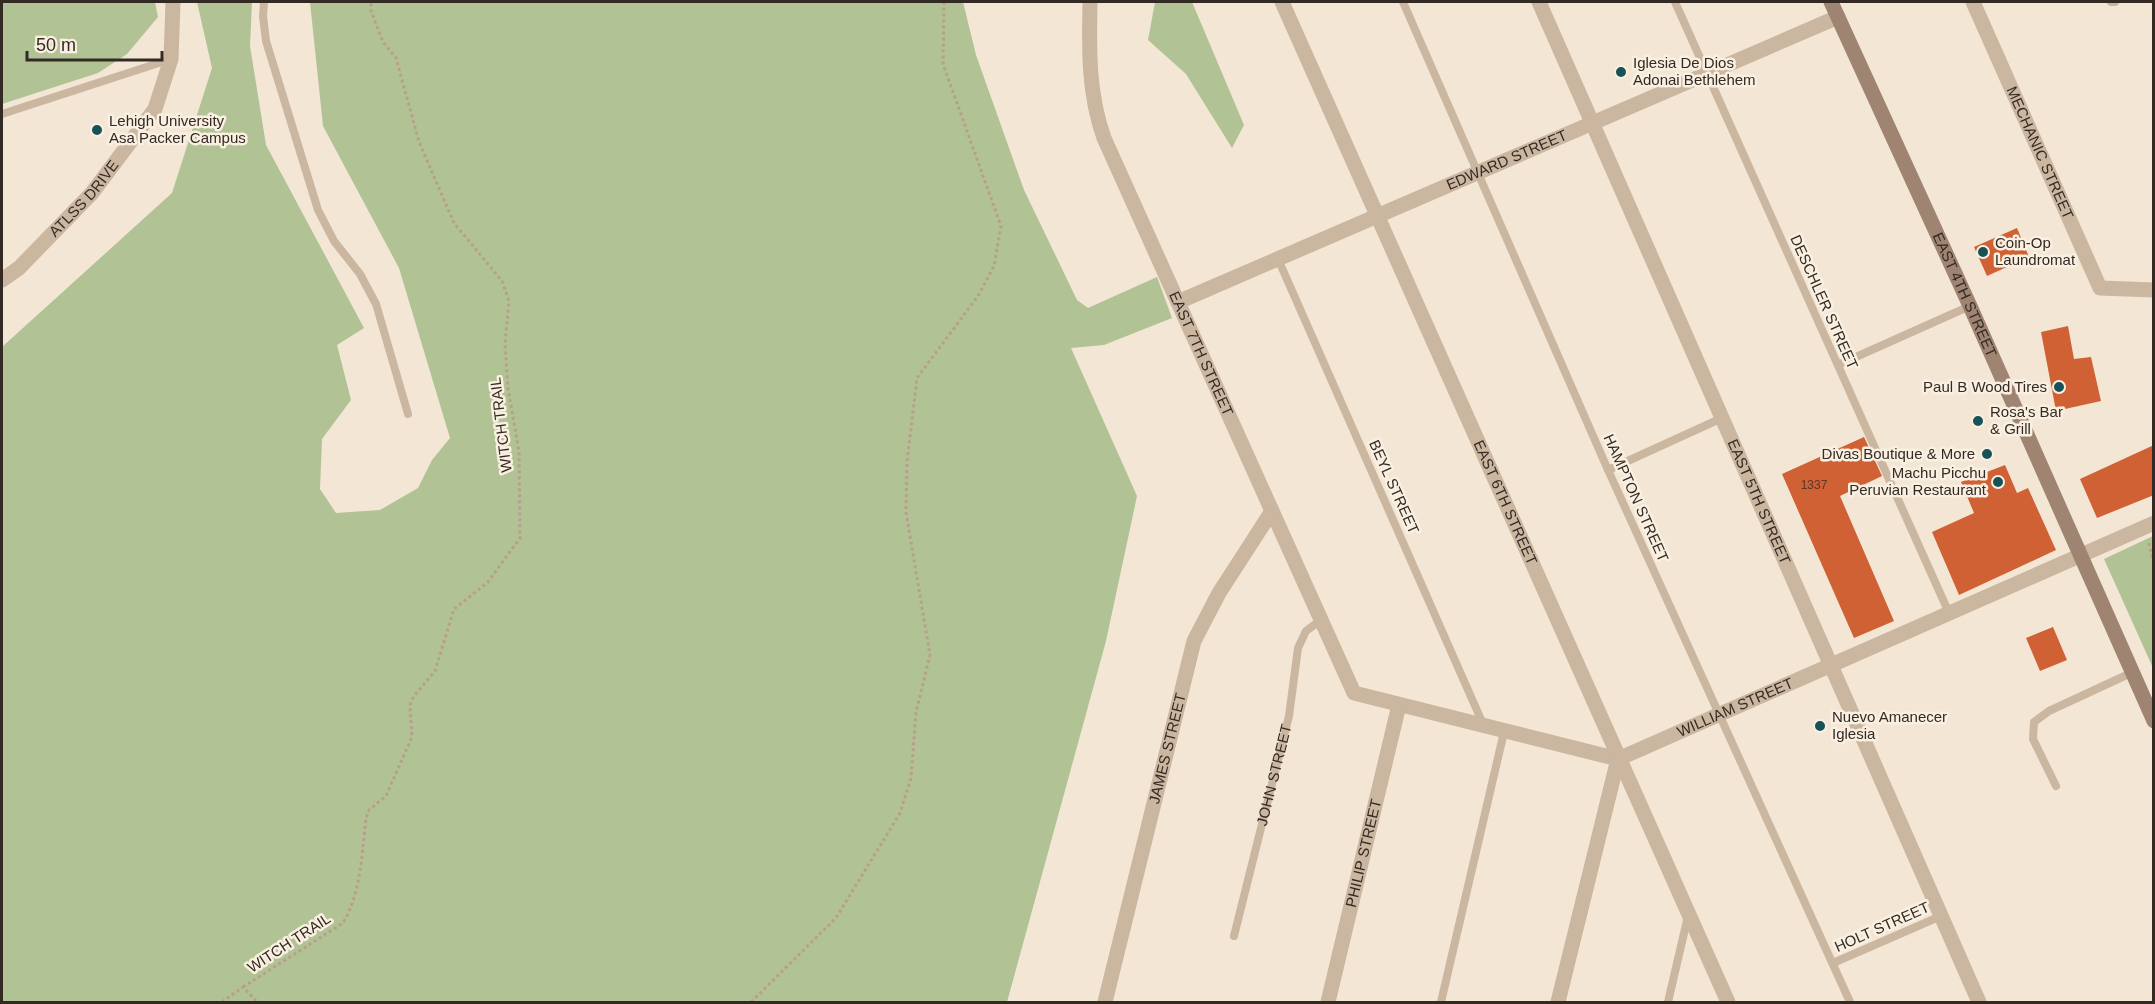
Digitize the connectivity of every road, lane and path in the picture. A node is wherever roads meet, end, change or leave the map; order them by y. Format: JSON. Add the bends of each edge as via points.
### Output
{"nodes":[{"id":1,"x":173,"y":2,"type":"edge"},
{"id":2,"x":264,"y":2,"type":"edge"},
{"id":3,"x":371,"y":2,"type":"edge"},
{"id":4,"x":944,"y":2,"type":"edge"},
{"id":5,"x":1090,"y":2,"type":"edge"},
{"id":6,"x":1282,"y":2,"type":"edge"},
{"id":7,"x":1402,"y":2,"type":"edge"},
{"id":8,"x":1539,"y":2,"type":"edge"},
{"id":9,"x":1675,"y":2,"type":"edge"},
{"id":10,"x":1831,"y":2,"type":"edge"},
{"id":11,"x":1973,"y":2,"type":"edge"},
{"id":12,"x":1838,"y":17,"type":"junction"},
{"id":13,"x":171,"y":59,"type":"junction"},
{"id":14,"x":1707,"y":74,"type":"junction"},
{"id":15,"x":2,"y":114,"type":"edge"},
{"id":16,"x":1593,"y":123,"type":"junction"},
{"id":17,"x":1477,"y":173,"type":"junction"},
{"id":18,"x":1377,"y":216,"type":"junction"},
{"id":19,"x":1278,"y":259,"type":"junction"},
{"id":20,"x":2,"y":280,"type":"edge"},
{"id":21,"x":2154,"y":290,"type":"edge"},
{"id":22,"x":1178,"y":302,"type":"junction"},
{"id":23,"x":1970,"y":306,"type":"junction"},
{"id":24,"x":1838,"y":365,"type":"junction"},
{"id":25,"x":408,"y":414,"type":"dead end"},
{"id":26,"x":1722,"y":418,"type":"junction"},
{"id":27,"x":1608,"y":470,"type":"junction"},
{"id":28,"x":1272,"y":511,"type":"junction"},
{"id":29,"x":2150,"y":525,"type":"edge"},
{"id":30,"x":2081,"y":556,"type":"junction"},
{"id":31,"x":2154,"y":565,"type":"edge"},
{"id":32,"x":1949,"y":614,"type":"junction"},
{"id":33,"x":1321,"y":620,"type":"junction"},
{"id":34,"x":1831,"y":665,"type":"junction"},
{"id":35,"x":2131,"y":673,"type":"junction"},
{"id":36,"x":1399,"y":705,"type":"junction"},
{"id":37,"x":1719,"y":715,"type":"junction"},
{"id":38,"x":2154,"y":721,"type":"edge"},
{"id":39,"x":1485,"y":727,"type":"junction"},
{"id":40,"x":1504,"y":732,"type":"junction"},
{"id":41,"x":1618,"y":759,"type":"junction"},
{"id":42,"x":2056,"y":786,"type":"dead end"},
{"id":43,"x":1688,"y":915,"type":"junction"},
{"id":44,"x":1941,"y":916,"type":"junction"},
{"id":45,"x":1234,"y":936,"type":"dead end"},
{"id":46,"x":1833,"y":963,"type":"junction"},
{"id":47,"x":243,"y":987,"type":"junction"},
{"id":48,"x":222,"y":1002,"type":"edge"},
{"id":49,"x":257,"y":1002,"type":"edge"},
{"id":50,"x":751,"y":1002,"type":"edge"},
{"id":51,"x":1105,"y":1002,"type":"edge"},
{"id":52,"x":1328,"y":1002,"type":"edge"},
{"id":53,"x":1441,"y":1002,"type":"edge"},
{"id":54,"x":1558,"y":1002,"type":"edge"},
{"id":55,"x":1668,"y":1002,"type":"edge"},
{"id":56,"x":1728,"y":1002,"type":"edge"},
{"id":57,"x":1850,"y":1002,"type":"edge"},
{"id":58,"x":1979,"y":1002,"type":"edge"}],
"edges":[{"from":1,"to":13,"type":"street","name":"ATLSS DRIVE"},
{"from":2,"to":25,"type":"lane","via":[[266,41],[318,210],[376,304]]},
{"from":3,"to":47,"type":"path","name":"WITCH TRAIL","via":[[382,42],[396,58],[419,142],[454,223],[502,281],[509,301],[505,344],[519,452],[520,538],[488,582],[454,609],[435,670],[414,696],[410,705],[412,737],[386,796],[369,810],[366,818],[358,883],[348,915],[343,923]]},
{"from":4,"to":50,"type":"path","via":[[943,64],[1001,226],[994,266],[978,297],[917,378],[907,462],[906,512],[930,655],[916,712],[911,778],[900,813],[836,918]]},
{"from":5,"to":22,"type":"street","name":"EAST 7TH STREET","via":[[1090,85],[1098,121]]},
{"from":6,"to":18,"type":"street","name":"EAST 6TH STREET"},
{"from":7,"to":17,"type":"lane","name":"HAMPTON STREET"},
{"from":8,"to":16,"type":"street","name":"EAST 5TH STREET"},
{"from":9,"to":14,"type":"lane","name":"DESCHLER STREET"},
{"from":10,"to":12,"type":"main road","name":"EAST 4TH STREET"},
{"from":11,"to":21,"type":"street","name":"MECHANIC STREET","via":[[2100,288]]},
{"from":12,"to":14,"type":"street","name":"EDWARD STREET"},
{"from":12,"to":23,"type":"main road","name":"EAST 4TH STREET"},
{"from":13,"to":15,"type":"lane"},
{"from":13,"to":20,"type":"street","name":"ATLSS DRIVE","via":[[155,109],[92,194],[19,268]]},
{"from":14,"to":16,"type":"street","name":"EDWARD STREET"},
{"from":14,"to":24,"type":"lane","name":"DESCHLER STREET"},
{"from":16,"to":17,"type":"street","name":"EDWARD STREET"},
{"from":16,"to":26,"type":"street","name":"EAST 5TH STREET"},
{"from":17,"to":18,"type":"street","name":"EDWARD STREET"},
{"from":17,"to":27,"type":"lane","name":"HAMPTON STREET"},
{"from":18,"to":19,"type":"street","name":"EDWARD STREET"},
{"from":18,"to":41,"type":"street","name":"EAST 6TH STREET"},
{"from":19,"to":22,"type":"street","name":"EDWARD STREET"},
{"from":19,"to":39,"type":"lane","name":"BEYL STREET"},
{"from":22,"to":28,"type":"street","name":"EAST 7TH STREET"},
{"from":23,"to":24,"type":"lane"},
{"from":23,"to":30,"type":"main road","name":"EAST 4TH STREET"},
{"from":24,"to":32,"type":"lane","name":"DESCHLER STREET"},
{"from":26,"to":27,"type":"lane"},
{"from":26,"to":34,"type":"street","name":"EAST 5TH STREET"},
{"from":27,"to":37,"type":"lane","name":"HAMPTON STREET"},
{"from":28,"to":33,"type":"street","name":"EAST 7TH STREET"},
{"from":28,"to":51,"type":"street","name":"JAMES STREET","via":[[1219,593],[1194,642]]},
{"from":29,"to":30,"type":"street","name":"WILLIAM STREET"},
{"from":29,"to":31,"type":"path"},
{"from":30,"to":32,"type":"street","name":"WILLIAM STREET"},
{"from":30,"to":35,"type":"main road","name":"EAST 4TH STREET"},
{"from":32,"to":34,"type":"street","name":"WILLIAM STREET"},
{"from":33,"to":36,"type":"street","name":"EAST 7TH STREET","via":[[1354,693]]},
{"from":33,"to":45,"type":"lane","name":"JOHN STREET","via":[[1306,631],[1298,648],[1289,716]]},
{"from":34,"to":37,"type":"street","name":"WILLIAM STREET"},
{"from":34,"to":44,"type":"street","name":"EAST 5TH STREET"},
{"from":35,"to":38,"type":"main road","name":"EAST 4TH STREET"},
{"from":35,"to":42,"type":"lane","via":[[2049,711],[2034,722],[2032,739]]},
{"from":36,"to":39,"type":"street"},
{"from":36,"to":52,"type":"street","name":"PHILIP STREET"},
{"from":37,"to":41,"type":"street","name":"WILLIAM STREET"},
{"from":37,"to":46,"type":"lane","name":"HAMPTON STREET"},
{"from":39,"to":40,"type":"street"},
{"from":40,"to":41,"type":"street"},
{"from":40,"to":53,"type":"lane"},
{"from":41,"to":43,"type":"street","name":"EAST 6TH STREET"},
{"from":41,"to":54,"type":"street"},
{"from":43,"to":55,"type":"lane"},
{"from":43,"to":56,"type":"street","name":"EAST 6TH STREET"},
{"from":44,"to":46,"type":"lane","name":"HOLT STREET"},
{"from":44,"to":58,"type":"street","name":"EAST 5TH STREET"},
{"from":46,"to":57,"type":"lane","name":"HAMPTON STREET"},
{"from":47,"to":48,"type":"path","name":"WITCH TRAIL"},
{"from":47,"to":49,"type":"path"}]}
